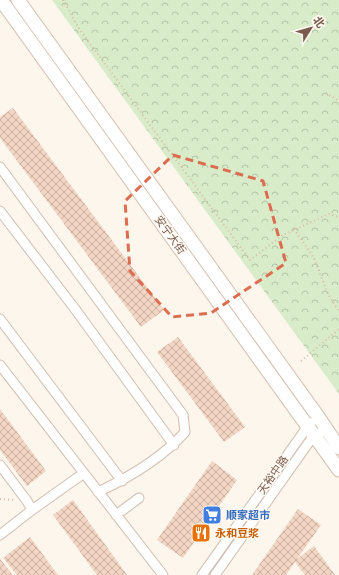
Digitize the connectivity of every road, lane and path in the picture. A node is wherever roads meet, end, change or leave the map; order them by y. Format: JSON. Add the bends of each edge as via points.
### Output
{"nodes":[{"id":1,"x":1,"y":0,"type":"edge"},
{"id":2,"x":18,"y":0,"type":"edge"},
{"id":3,"x":63,"y":0,"type":"edge"},
{"id":4,"x":326,"y":93,"type":"dead end"},
{"id":5,"x":339,"y":101,"type":"edge"},
{"id":6,"x":0,"y":167,"type":"edge"},
{"id":7,"x":0,"y":210,"type":"edge"},
{"id":8,"x":339,"y":217,"type":"edge"},
{"id":9,"x":294,"y":229,"type":"dead end"},
{"id":10,"x":339,"y":312,"type":"edge"},
{"id":11,"x":0,"y":319,"type":"edge"},
{"id":12,"x":339,"y":329,"type":"edge"},
{"id":13,"x":301,"y":362,"type":"dead end"},
{"id":14,"x":0,"y":365,"type":"edge"},
{"id":15,"x":319,"y":418,"type":"junction"},
{"id":16,"x":327,"y":430,"type":"junction"},
{"id":17,"x":311,"y":431,"type":"junction"},
{"id":18,"x":174,"y":445,"type":"junction"},
{"id":19,"x":339,"y":448,"type":"edge"},
{"id":20,"x":0,"y":465,"type":"edge"},
{"id":21,"x":339,"y":470,"type":"edge"},
{"id":22,"x":84,"y":472,"type":"junction"},
{"id":23,"x":122,"y":481,"type":"junction"},
{"id":24,"x":98,"y":492,"type":"junction"},
{"id":25,"x":139,"y":498,"type":"dead end"},
{"id":26,"x":32,"y":510,"type":"junction"},
{"id":27,"x":116,"y":514,"type":"junction"},
{"id":28,"x":0,"y":535,"type":"edge"},
{"id":29,"x":163,"y":575,"type":"edge"},
{"id":30,"x":202,"y":575,"type":"edge"},
{"id":31,"x":215,"y":575,"type":"edge"}],
"edges":[{"from":1,"to":17,"type":"main road","name":"安宁大街"},
{"from":2,"to":15,"type":"main road","name":"安宁大街"},
{"from":3,"to":8,"type":"path","via":[[80,30],[250,260],[282,235],[329,214]]},
{"from":4,"to":5,"type":"path"},
{"from":6,"to":18,"type":"street","via":[[183,415],[185,432]]},
{"from":7,"to":18,"type":"street"},
{"from":9,"to":10,"type":"path","via":[[314,258],[328,294]]},
{"from":11,"to":23,"type":"street"},
{"from":12,"to":13,"type":"path"},
{"from":14,"to":22,"type":"street"},
{"from":15,"to":16,"type":"main road","name":"安宁大街"},
{"from":15,"to":17,"type":"street","name":"天裕中路"},
{"from":16,"to":17,"type":"street"},
{"from":16,"to":19,"type":"main road","name":"安宁大街"},
{"from":17,"to":21,"type":"main road","name":"安宁大街"},
{"from":17,"to":30,"type":"street","name":"天裕中路"},
{"from":17,"to":31,"type":"street","name":"天裕中路"},
{"from":18,"to":23,"type":"street"},
{"from":20,"to":26,"type":"street"},
{"from":22,"to":24,"type":"street"},
{"from":22,"to":26,"type":"street"},
{"from":23,"to":24,"type":"street"},
{"from":24,"to":27,"type":"street"},
{"from":25,"to":27,"type":"street"},
{"from":26,"to":28,"type":"street"},
{"from":27,"to":29,"type":"street"}]}
